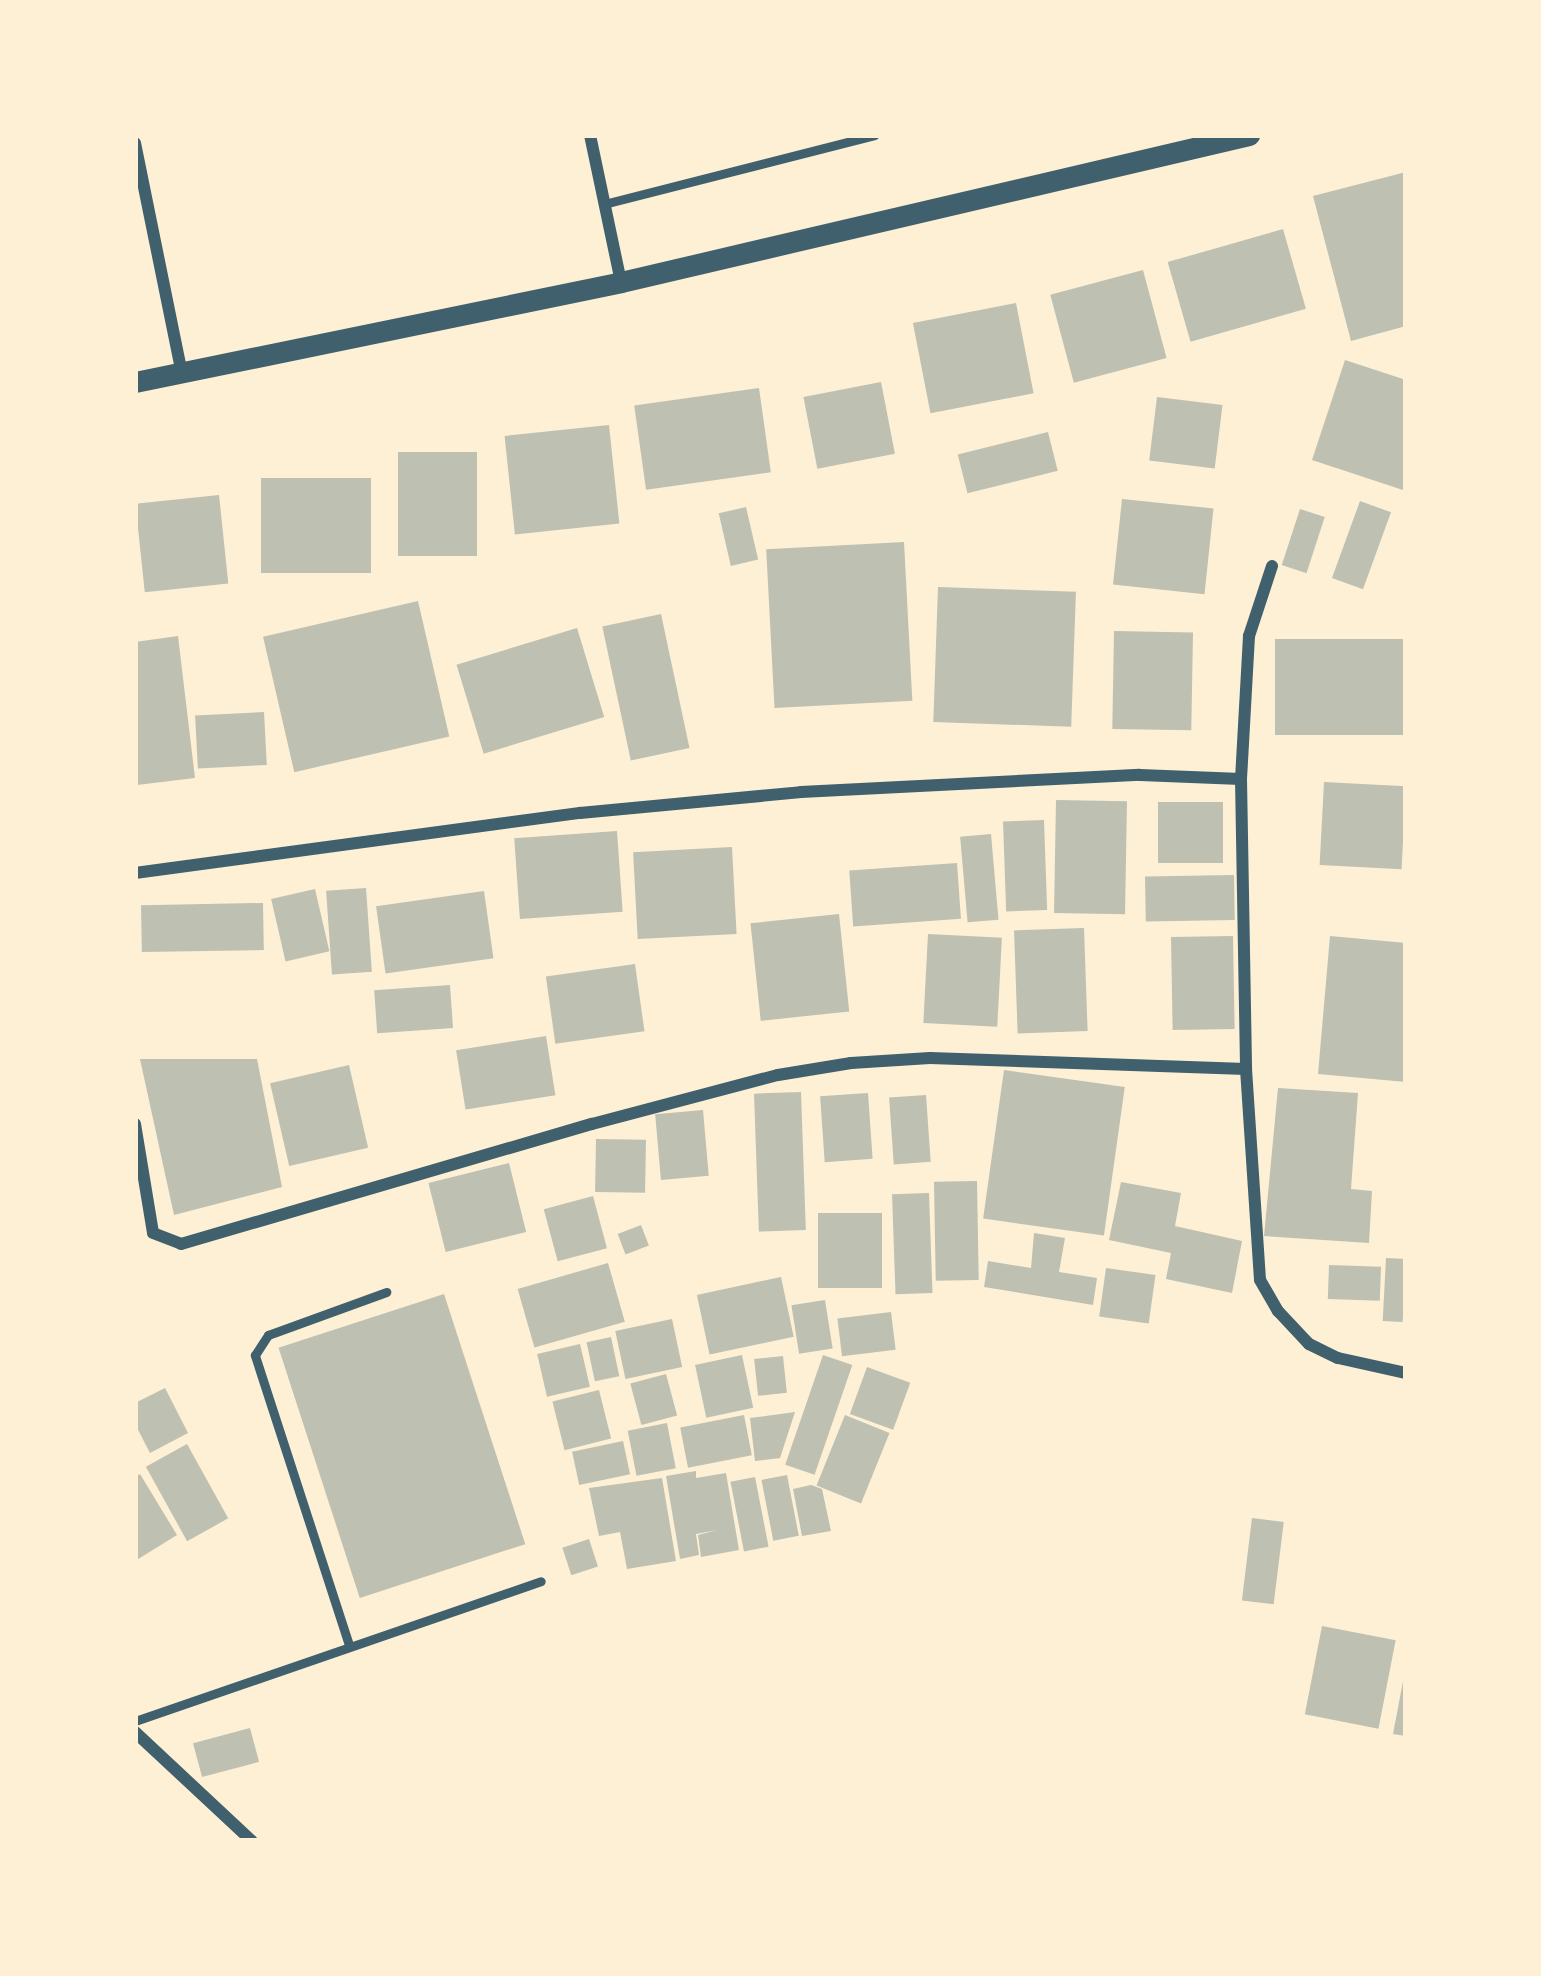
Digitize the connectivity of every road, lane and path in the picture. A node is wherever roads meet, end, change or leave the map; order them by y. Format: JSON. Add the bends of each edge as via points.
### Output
{"nodes":[{"id":1,"x":590,"y":135,"type":"edge"},
{"id":2,"x":874,"y":135,"type":"edge"},
{"id":3,"x":1249,"y":135,"type":"edge"},
{"id":4,"x":135,"y":143,"type":"edge"},
{"id":5,"x":604,"y":204,"type":"junction"},
{"id":6,"x":620,"y":281,"type":"junction"},
{"id":7,"x":182,"y":375,"type":"junction"},
{"id":8,"x":135,"y":382,"type":"edge"},
{"id":9,"x":1272,"y":566,"type":"dead end"},
{"id":10,"x":1241,"y":779,"type":"junction"},
{"id":11,"x":135,"y":873,"type":"edge"},
{"id":12,"x":1246,"y":1069,"type":"junction"},
{"id":13,"x":135,"y":1124,"type":"edge"},
{"id":14,"x":386,"y":1292,"type":"dead end"},
{"id":15,"x":1406,"y":1373,"type":"edge"},
{"id":16,"x":541,"y":1581,"type":"dead end"},
{"id":17,"x":349,"y":1646,"type":"junction"},
{"id":18,"x":135,"y":1720,"type":"edge"},
{"id":19,"x":135,"y":1732,"type":"edge"},
{"id":20,"x":252,"y":1841,"type":"edge"}],
"edges":[{"from":1,"to":5,"type":"street"},
{"from":2,"to":5,"type":"lane"},
{"from":3,"to":6,"type":"street"},
{"from":4,"to":7,"type":"street"},
{"from":5,"to":6,"type":"street"},
{"from":6,"to":7,"type":"street"},
{"from":7,"to":8,"type":"street"},
{"from":9,"to":10,"type":"street","via":[[1249,636]]},
{"from":10,"to":11,"type":"street","via":[[1140,775],[801,792]]},
{"from":10,"to":12,"type":"street"},
{"from":12,"to":13,"type":"street","via":[[929,1058],[851,1063],[592,1124],[181,1244],[153,1232]]},
{"from":12,"to":15,"type":"street","via":[[1260,1280],[1309,1345]]},
{"from":14,"to":17,"type":"lane","via":[[268,1335],[255,1355]]},
{"from":16,"to":17,"type":"lane"},
{"from":17,"to":18,"type":"lane"},
{"from":19,"to":20,"type":"street"}]}
